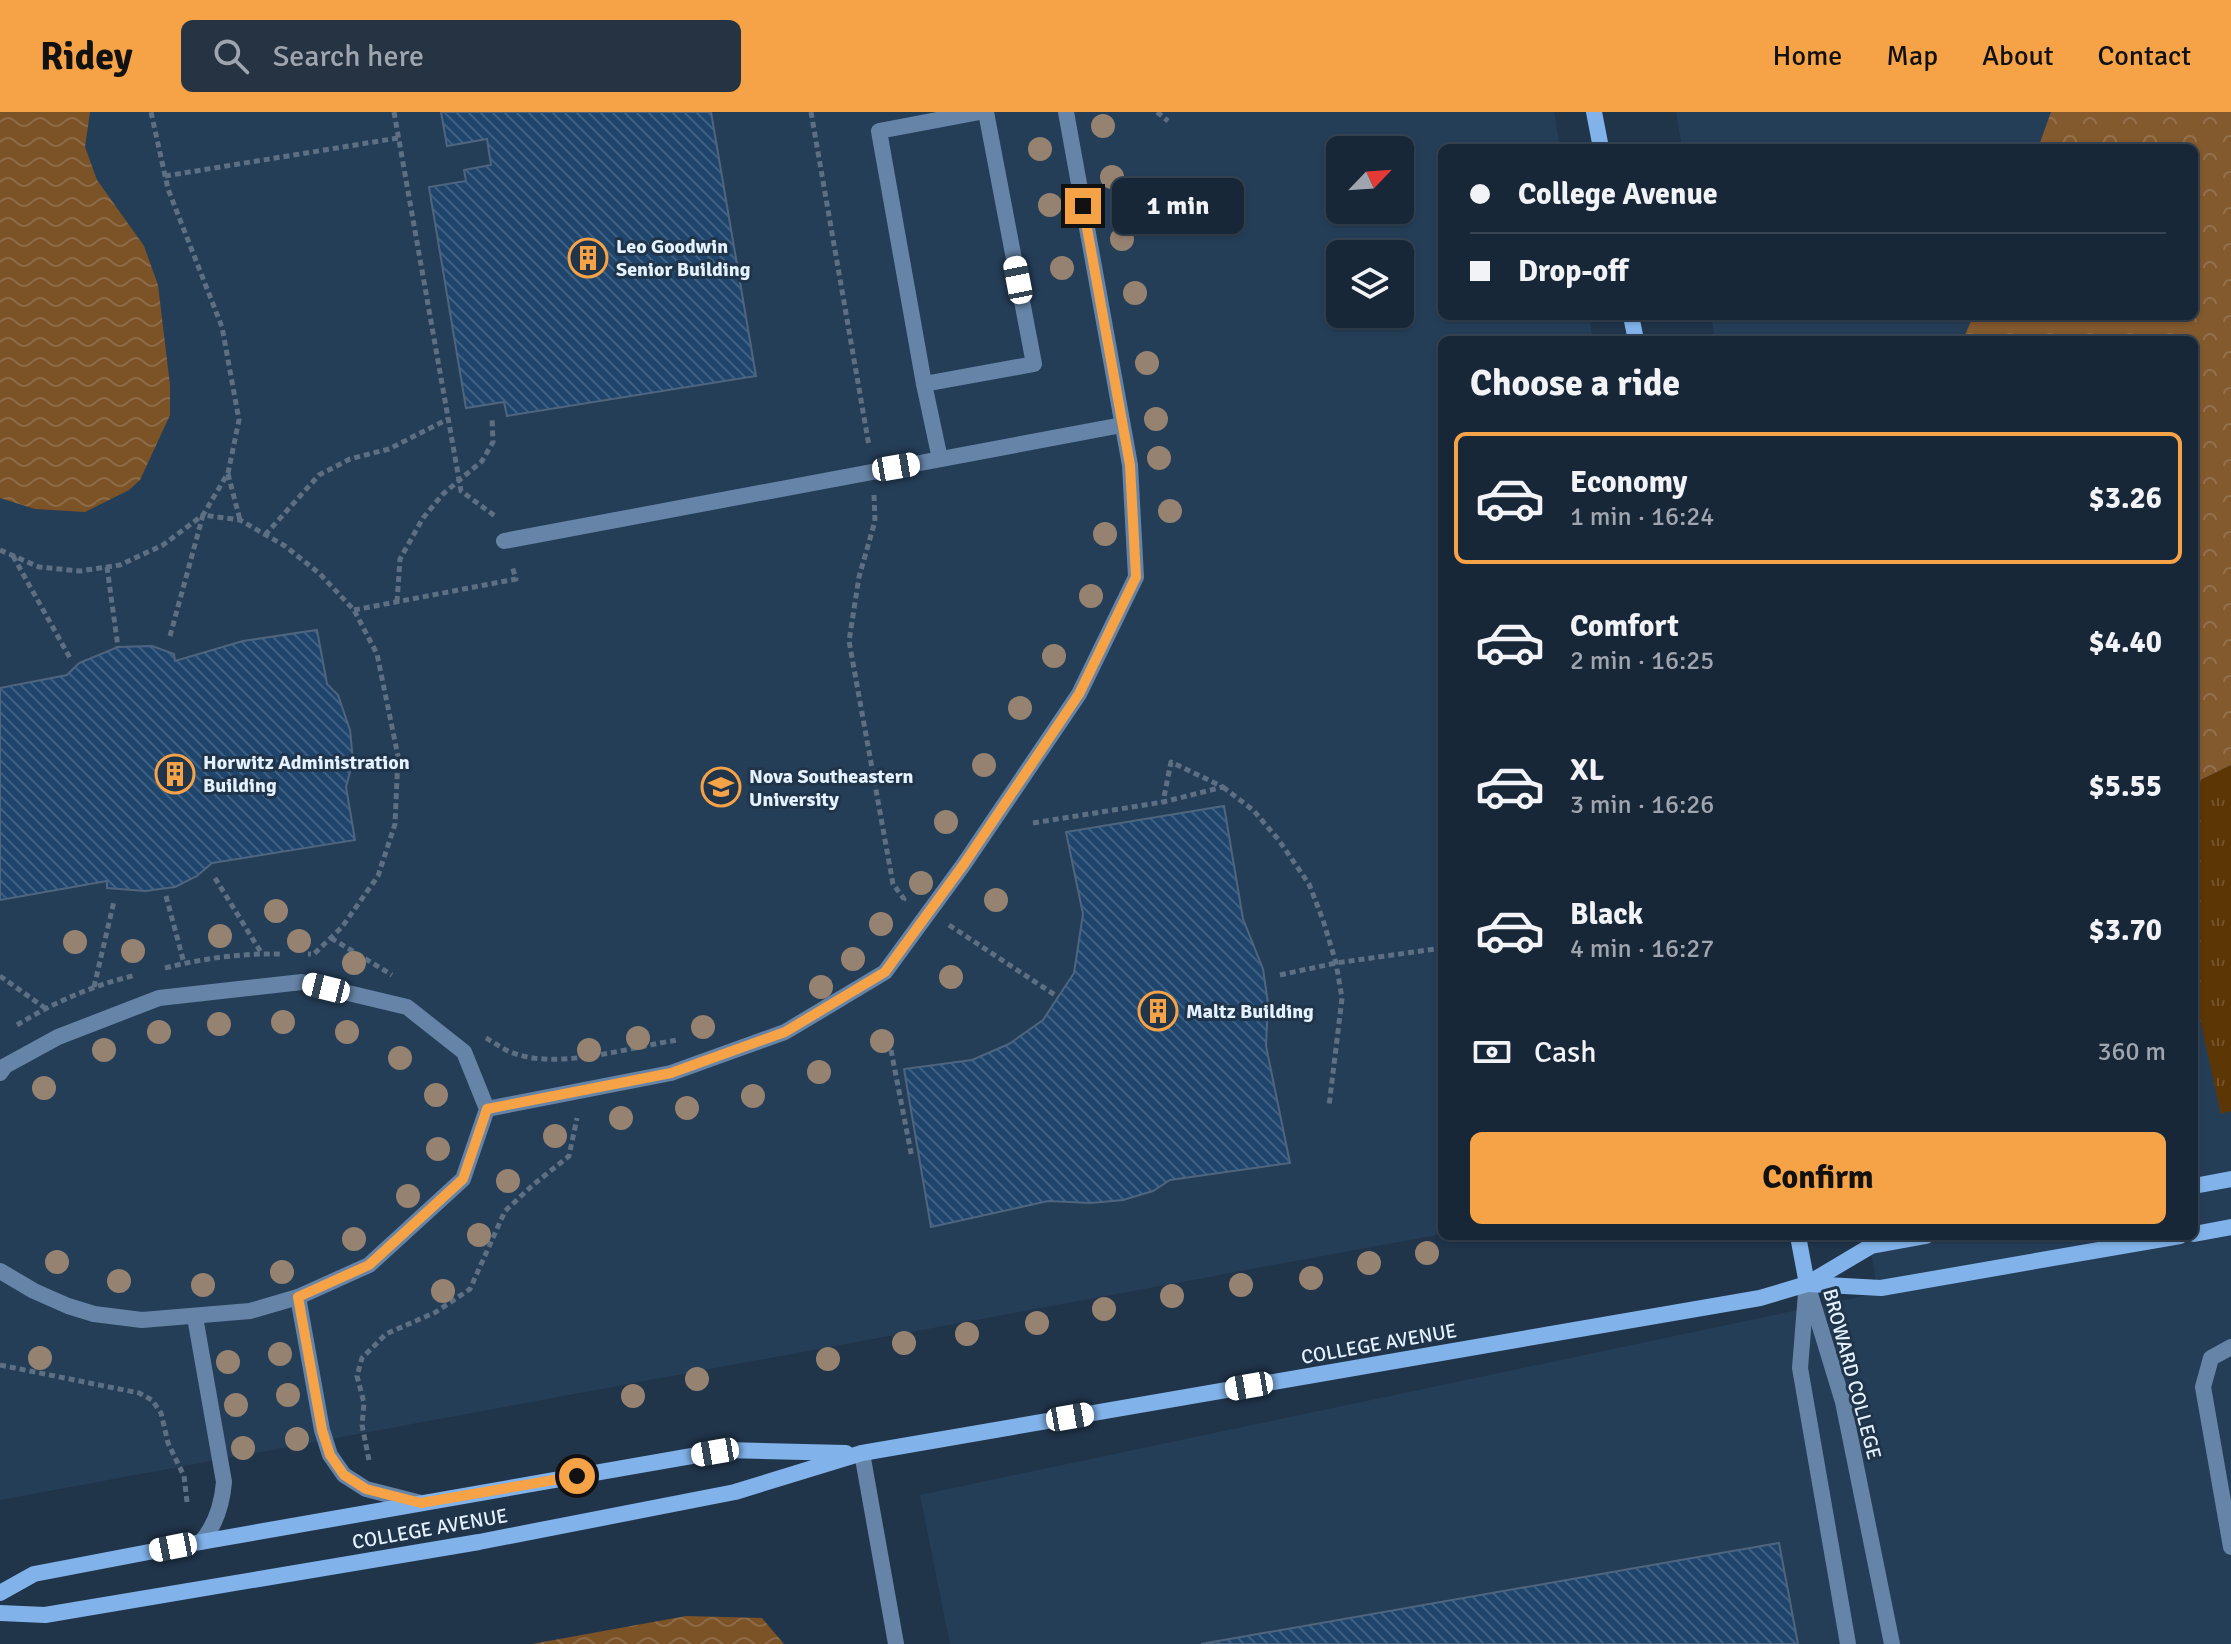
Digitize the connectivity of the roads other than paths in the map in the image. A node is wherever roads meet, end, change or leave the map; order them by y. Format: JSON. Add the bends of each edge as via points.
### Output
{"nodes":[{"id":1,"x":983,"y":112,"type":"edge"},
{"id":2,"x":1066,"y":112,"type":"edge"},
{"id":3,"x":1594,"y":112,"type":"edge"},
{"id":4,"x":1600,"y":144,"type":"edge"},
{"id":5,"x":924,"y":384,"type":"junction"},
{"id":6,"x":1122,"y":425,"type":"junction"},
{"id":7,"x":940,"y":459,"type":"junction"},
{"id":8,"x":504,"y":541,"type":"road end"},
{"id":9,"x":0,"y":1073,"type":"edge"},
{"id":10,"x":487,"y":1109,"type":"junction"},
{"id":11,"x":2231,"y":1179,"type":"edge"},
{"id":12,"x":2198,"y":1185,"type":"edge"},
{"id":13,"x":2231,"y":1227,"type":"edge"},
{"id":14,"x":2198,"y":1233,"type":"edge"},
{"id":15,"x":1799,"y":1240,"type":"edge"},
{"id":16,"x":1904,"y":1240,"type":"edge"},
{"id":17,"x":2157,"y":1240,"type":"edge"},
{"id":18,"x":0,"y":1271,"type":"edge"},
{"id":19,"x":1807,"y":1284,"type":"junction"},
{"id":20,"x":298,"y":1297,"type":"junction"},
{"id":21,"x":195,"y":1317,"type":"junction"},
{"id":22,"x":2231,"y":1347,"type":"edge"},
{"id":23,"x":862,"y":1453,"type":"junction"},
{"id":24,"x":421,"y":1503,"type":"junction"},
{"id":25,"x":201,"y":1542,"type":"junction"},
{"id":26,"x":2231,"y":1547,"type":"edge"},
{"id":27,"x":0,"y":1593,"type":"edge"},
{"id":28,"x":0,"y":1613,"type":"edge"},
{"id":29,"x":896,"y":1644,"type":"edge"},
{"id":30,"x":1848,"y":1644,"type":"edge"},
{"id":31,"x":1892,"y":1644,"type":"edge"}],
"edges":[{"from":1,"to":5,"type":"street","via":[[879,131]]},
{"from":1,"to":5,"type":"street","via":[[1034,364]]},
{"from":2,"to":6,"type":"street"},
{"from":3,"to":4,"type":"street"},
{"from":5,"to":7,"type":"street"},
{"from":6,"to":7,"type":"street"},
{"from":6,"to":10,"type":"street","via":[[1130,465],[1136,577],[1079,694],[885,972],[785,1032],[671,1073]]},
{"from":7,"to":8,"type":"street"},
{"from":9,"to":10,"type":"street","via":[[58,1037],[159,998],[302,982],[407,1007],[464,1052]]},
{"from":10,"to":20,"type":"street","via":[[463,1179],[369,1265]]},
{"from":11,"to":12,"type":"street"},
{"from":13,"to":14,"type":"street"},
{"from":15,"to":19,"type":"street"},
{"from":16,"to":19,"type":"street","name":"COLLEGE AVENUE","via":[[1871,1246]]},
{"from":17,"to":19,"type":"street","name":"COLLEGE AVENUE","via":[[1881,1288]]},
{"from":18,"to":21,"type":"street","via":[[34,1291],[94,1314],[142,1320]]},
{"from":19,"to":23,"type":"street","name":"COLLEGE AVENUE","via":[[1760,1298]]},
{"from":19,"to":30,"type":"street","name":"BROWARD COLLEGE","via":[[1800,1368]]},
{"from":19,"to":31,"type":"street","name":"BROWARD COLLEGE","via":[[1843,1402]]},
{"from":20,"to":21,"type":"street","via":[[250,1311]]},
{"from":20,"to":24,"type":"street","via":[[330,1455],[344,1475],[366,1489]]},
{"from":21,"to":25,"type":"street","via":[[224,1482],[222,1504]]},
{"from":22,"to":26,"type":"street","via":[[2211,1358],[2203,1387]]},
{"from":23,"to":24,"type":"street","name":"COLLEGE AVENUE","via":[[726,1450]]},
{"from":23,"to":28,"type":"street","name":"COLLEGE AVENUE","via":[[735,1492],[479,1542],[45,1615]]},
{"from":23,"to":29,"type":"street"},
{"from":24,"to":25,"type":"street","name":"COLLEGE AVENUE"},
{"from":25,"to":27,"type":"street","name":"COLLEGE AVENUE","via":[[34,1574]]}]}
